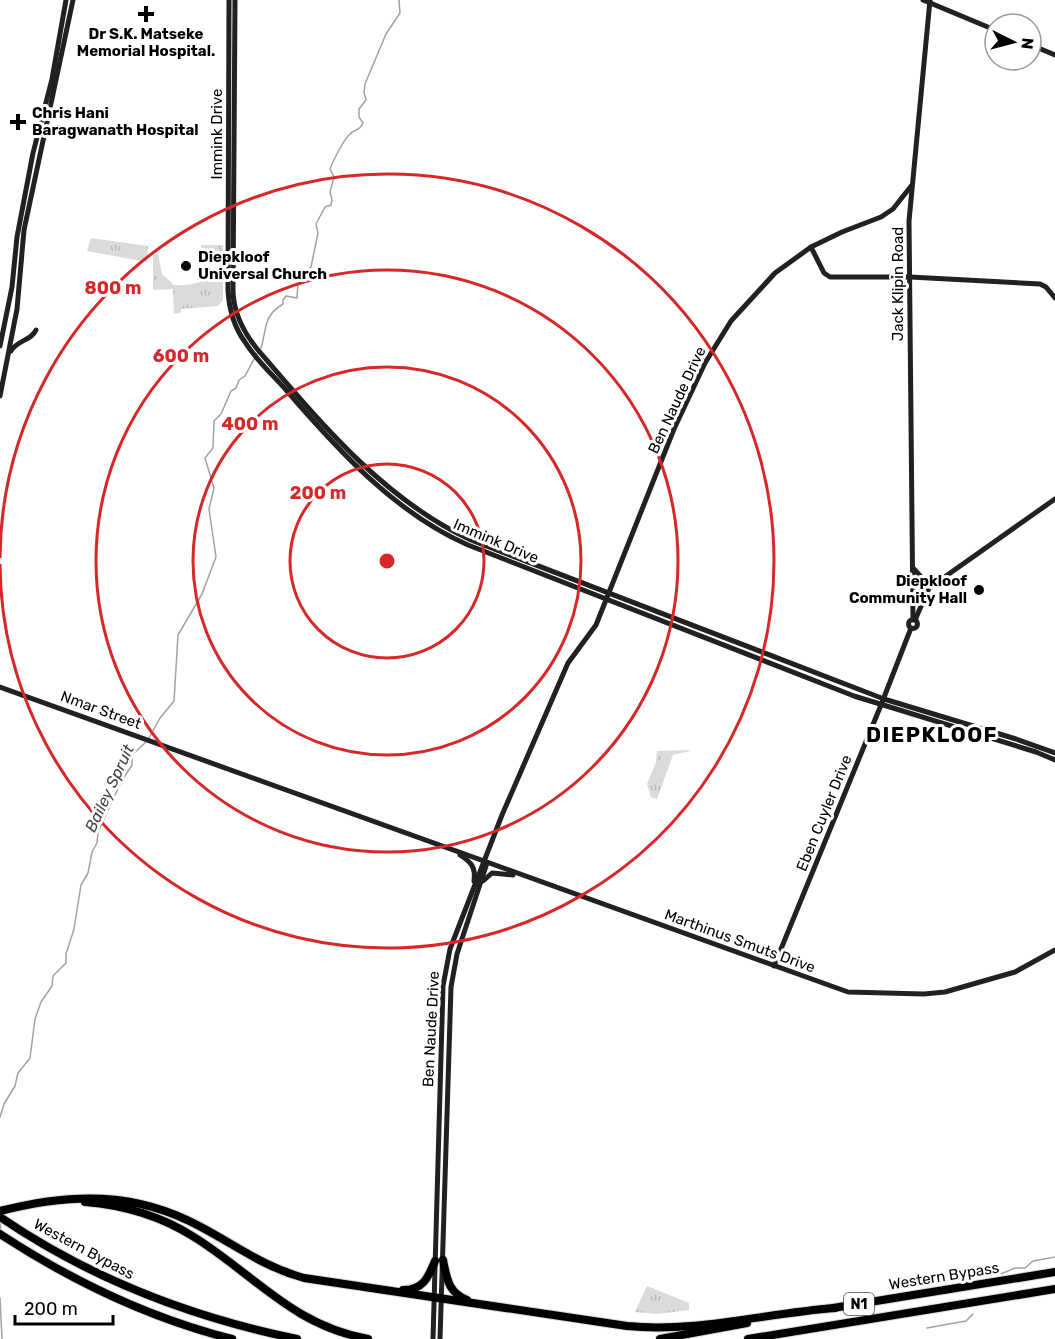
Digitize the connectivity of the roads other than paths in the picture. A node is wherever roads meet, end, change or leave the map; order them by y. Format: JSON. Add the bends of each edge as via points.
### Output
{"nodes":[{"id":1,"x":66,"y":0,"type":"edge"},
{"id":2,"x":73,"y":0,"type":"edge"},
{"id":3,"x":229,"y":0,"type":"edge"},
{"id":4,"x":235,"y":0,"type":"edge"},
{"id":5,"x":927,"y":1,"type":"edge"},
{"id":6,"x":983,"y":25,"type":"edge"},
{"id":7,"x":35,"y":177,"type":"junction"},
{"id":8,"x":912,"y":185,"type":"junction"},
{"id":9,"x":24,"y":201,"type":"junction"},
{"id":10,"x":811,"y":247,"type":"junction"},
{"id":11,"x":910,"y":277,"type":"junction"},
{"id":12,"x":1055,"y":298,"type":"edge"},
{"id":13,"x":36,"y":330,"type":"dead end"},
{"id":14,"x":0,"y":346,"type":"edge"},
{"id":15,"x":257,"y":353,"type":"junction"},
{"id":16,"x":8,"y":356,"type":"junction"},
{"id":17,"x":0,"y":396,"type":"edge"},
{"id":18,"x":1055,"y":499,"type":"edge"},
{"id":19,"x":912,"y":565,"type":"junction"},
{"id":20,"x":939,"y":581,"type":"junction"},
{"id":21,"x":607,"y":598,"type":"junction"},
{"id":22,"x":915,"y":612,"type":"junction"},
{"id":23,"x":0,"y":687,"type":"edge"},
{"id":24,"x":884,"y":699,"type":"junction"},
{"id":25,"x":881,"y":705,"type":"junction"},
{"id":26,"x":1055,"y":753,"type":"edge"},
{"id":27,"x":194,"y":757,"type":"joint"},
{"id":28,"x":1055,"y":760,"type":"edge"},
{"id":29,"x":421,"y":839,"type":"junction"},
{"id":30,"x":460,"y":855,"type":"junction"},
{"id":31,"x":486,"y":863,"type":"junction"},
{"id":32,"x":513,"y":875,"type":"junction"},
{"id":33,"x":550,"y":885,"type":"junction"},
{"id":34,"x":475,"y":892,"type":"junction"},
{"id":35,"x":1055,"y":950,"type":"edge"},
{"id":36,"x":774,"y":966,"type":"junction"},
{"id":37,"x":33,"y":1203,"type":"junction"},
{"id":38,"x":0,"y":1211,"type":"edge"},
{"id":39,"x":0,"y":1216,"type":"edge"},
{"id":40,"x":0,"y":1234,"type":"edge"},
{"id":41,"x":439,"y":1261,"type":"junction"},
{"id":42,"x":1055,"y":1272,"type":"edge"},
{"id":43,"x":1055,"y":1289,"type":"edge"},
{"id":44,"x":383,"y":1290,"type":"junction"},
{"id":45,"x":438,"y":1298,"type":"junction"},
{"id":46,"x":478,"y":1304,"type":"junction"},
{"id":47,"x":835,"y":1308,"type":"junction"},
{"id":48,"x":834,"y":1325,"type":"junction"},
{"id":49,"x":232,"y":1339,"type":"edge"},
{"id":50,"x":297,"y":1339,"type":"edge"},
{"id":51,"x":368,"y":1339,"type":"edge"},
{"id":52,"x":433,"y":1339,"type":"edge"},
{"id":53,"x":440,"y":1339,"type":"edge"},
{"id":54,"x":660,"y":1339,"type":"edge"},
{"id":55,"x":747,"y":1339,"type":"edge"},
{"id":56,"x":773,"y":1339,"type":"edge"}],
"edges":[{"from":1,"to":9,"type":"main road"},
{"from":2,"to":7,"type":"main road"},
{"from":3,"to":15,"type":"main road","name":"Immink Drive","via":[[228,290],[236,326]]},
{"from":4,"to":15,"type":"main road","name":"Immink Drive","via":[[233,300],[240,323]]},
{"from":5,"to":6,"type":"main road"},
{"from":5,"to":8,"type":"main road","name":"Jack Klipin Road"},
{"from":7,"to":9,"type":"main road","via":[[30,180]]},
{"from":7,"to":16,"type":"main road"},
{"from":8,"to":10,"type":"main road","name":"Ben Naude Drive","via":[[881,218]]},
{"from":8,"to":11,"type":"main road","name":"Jack Klipin Road"},
{"from":9,"to":14,"type":"main road"},
{"from":10,"to":11,"type":"main road","via":[[830,277]]},
{"from":10,"to":21,"type":"main road","name":"Ben Naude Drive","via":[[776,273],[731,321],[700,374],[672,433]]},
{"from":11,"to":12,"type":"main road","via":[[1040,284]]},
{"from":11,"to":19,"type":"main road","name":"Jack Klipin Road"},
{"from":13,"to":16,"type":"main road","via":[[14,345]]},
{"from":15,"to":21,"type":"main road","name":"Immink Drive","via":[[329,430],[389,489],[411,505],[471,540]]},
{"from":15,"to":21,"type":"main road","name":"Immink Drive","via":[[310,417],[388,495],[461,542]]},
{"from":16,"to":17,"type":"main road"},
{"from":18,"to":20,"type":"main road"},
{"from":19,"to":20,"type":"main road","via":[[923,579]]},
{"from":19,"to":22,"type":"main road"},
{"from":20,"to":22,"type":"main road","via":[[928,590]]},
{"from":21,"to":24,"type":"main road","name":"Immink Drive"},
{"from":21,"to":25,"type":"main road","name":"Immink Drive"},
{"from":21,"to":31,"type":"main road","name":"Ben Naude Drive","via":[[593,630],[568,663]]},
{"from":22,"to":24,"type":"main road","name":"Eben Cuyler Drive"},
{"from":23,"to":27,"type":"main road","name":"Nmar Street"},
{"from":24,"to":25,"type":"main road","name":"Eben Cuyler Drive"},
{"from":24,"to":26,"type":"main road","name":"Immink Drive"},
{"from":25,"to":28,"type":"main road","name":"Immink Drive"},
{"from":25,"to":36,"type":"main road","name":"Eben Cuyler Drive"},
{"from":27,"to":29,"type":"main road","name":"Marthinus Smuts Drive"},
{"from":29,"to":30,"type":"main road","name":"Marthinus Smuts Drive"},
{"from":29,"to":31,"type":"main road","name":"Marthinus Smuts Drive"},
{"from":30,"to":31,"type":"main road","name":"Marthinus Smuts Drive"},
{"from":30,"to":34,"type":"main road","via":[[474,869]]},
{"from":31,"to":32,"type":"main road"},
{"from":31,"to":33,"type":"main road","name":"Marthinus Smuts Drive"},
{"from":31,"to":34,"type":"main road","name":"Ben Naude Drive"},
{"from":32,"to":33,"type":"main road"},
{"from":32,"to":34,"type":"main road","via":[[489,874]]},
{"from":33,"to":36,"type":"main road","name":"Marthinus Smuts Drive"},
{"from":34,"to":41,"type":"main road","name":"Ben Naude Drive","via":[[451,987]]},
{"from":35,"to":36,"type":"main road","name":"Marthinus Smuts Drive","via":[[1015,972],[930,994],[848,992]]},
{"from":37,"to":38,"type":"highway"},
{"from":37,"to":44,"type":"highway","via":[[80,1197],[135,1202],[192,1222],[278,1270],[314,1280]]},
{"from":37,"to":51,"type":"highway","via":[[105,1204],[163,1220],[206,1244],[287,1306],[319,1323]]},
{"from":39,"to":50,"type":"highway","name":"Western Bypass","via":[[71,1260],[139,1293],[207,1317]]},
{"from":40,"to":49,"type":"highway","name":"Western Bypass","via":[[55,1268],[130,1305]]},
{"from":41,"to":44,"type":"highway","via":[[419,1287]]},
{"from":41,"to":45,"type":"main road","name":"Ben Naude Drive"},
{"from":41,"to":46,"type":"highway","via":[[451,1290]]},
{"from":42,"to":47,"type":"highway","name":"Western Bypass","number":"N1"},
{"from":43,"to":48,"type":"highway","name":"Western Bypass","number":"N1"},
{"from":44,"to":45,"type":"highway"},
{"from":45,"to":46,"type":"highway"},
{"from":45,"to":52,"type":"main road"},
{"from":45,"to":53,"type":"main road"},
{"from":46,"to":47,"type":"highway","via":[[653,1328]]},
{"from":47,"to":54,"type":"highway","name":"Western Bypass","number":"N1"},
{"from":48,"to":55,"type":"highway","name":"Western Bypass","number":"N1"},
{"from":48,"to":56,"type":"highway"}]}
